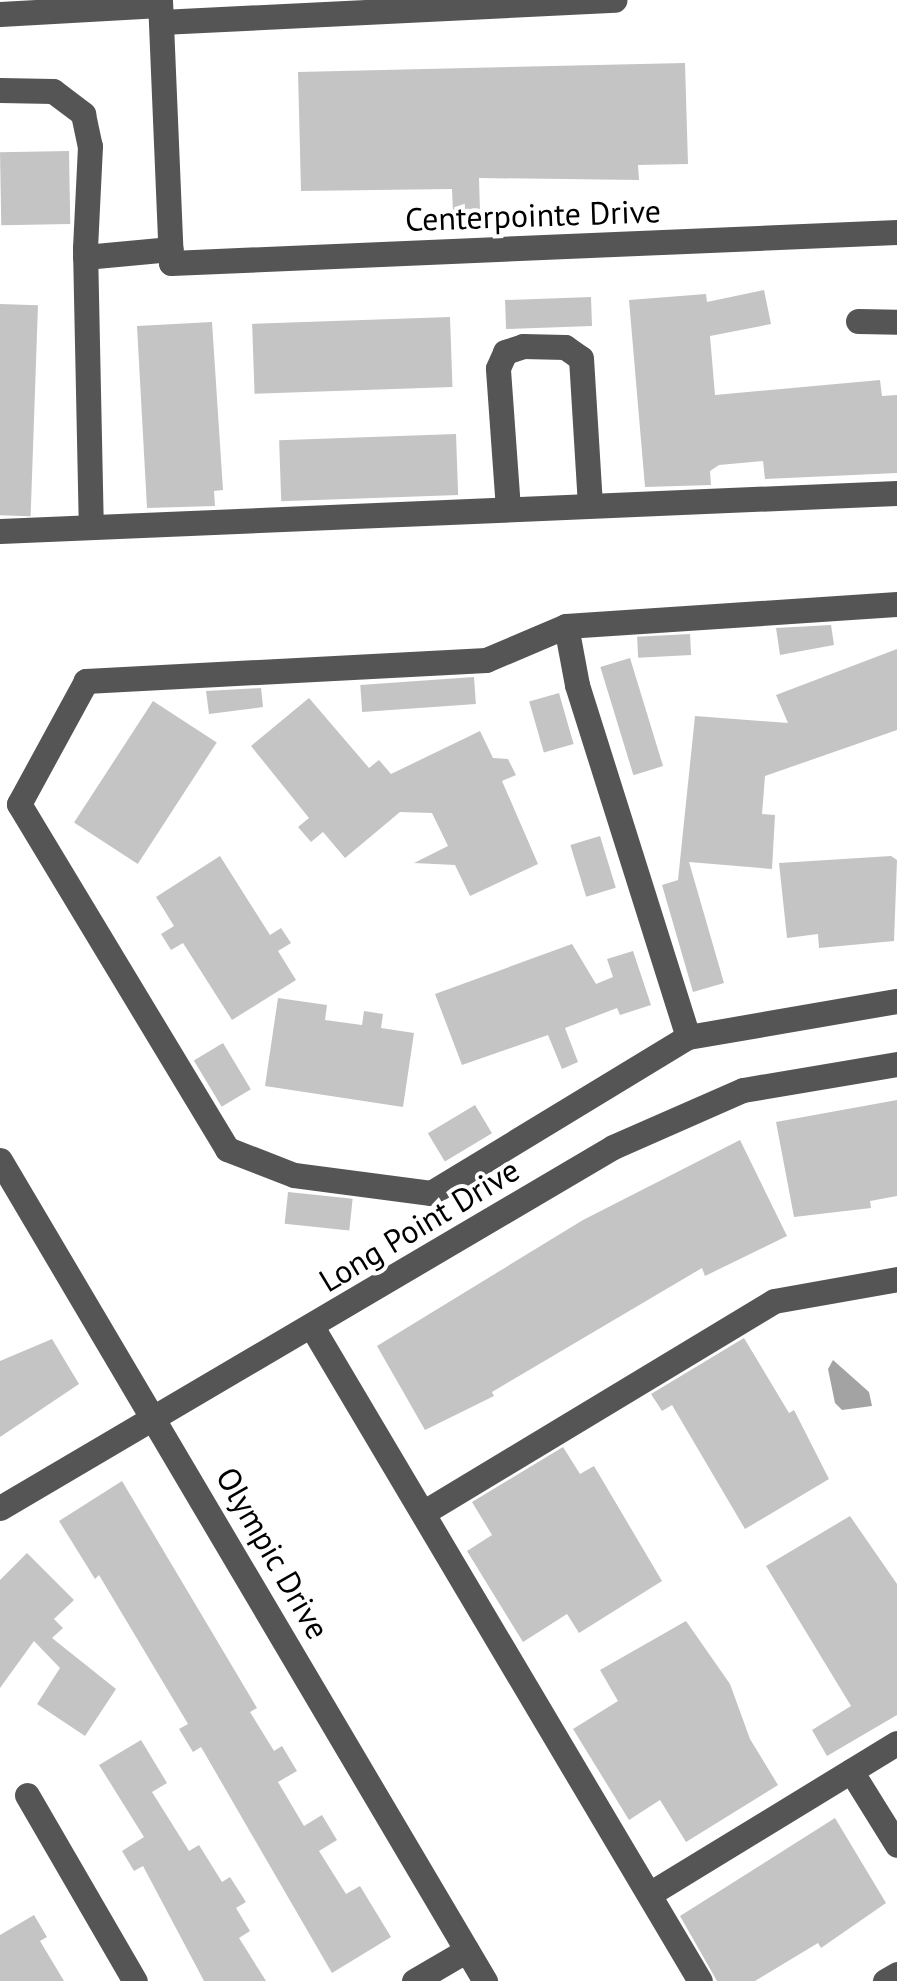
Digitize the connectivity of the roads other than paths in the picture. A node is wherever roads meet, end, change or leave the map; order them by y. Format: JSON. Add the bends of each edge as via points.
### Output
{"nodes":[{"id":1,"x":614,"y":0,"type":"edge"},
{"id":2,"x":108,"y":4,"type":"edge"},
{"id":3,"x":160,"y":9,"type":"edge"},
{"id":4,"x":0,"y":14,"type":"edge"},
{"id":5,"x":0,"y":90,"type":"edge"},
{"id":6,"x":897,"y":232,"type":"edge"},
{"id":7,"x":85,"y":256,"type":"junction"},
{"id":8,"x":171,"y":256,"type":"junction"},
{"id":9,"x":858,"y":321,"type":"dead end"},
{"id":10,"x":897,"y":322,"type":"edge"},
{"id":11,"x":897,"y":493,"type":"edge"},
{"id":12,"x":590,"y":505,"type":"junction"},
{"id":13,"x":508,"y":509,"type":"junction"},
{"id":14,"x":91,"y":527,"type":"junction"},
{"id":15,"x":0,"y":531,"type":"edge"},
{"id":16,"x":897,"y":604,"type":"edge"},
{"id":17,"x":566,"y":626,"type":"junction"},
{"id":18,"x":897,"y":1001,"type":"edge"},
{"id":19,"x":688,"y":1037,"type":"junction"},
{"id":20,"x":897,"y":1064,"type":"edge"},
{"id":21,"x":0,"y":1161,"type":"edge"},
{"id":22,"x":897,"y":1280,"type":"edge"},
{"id":23,"x":312,"y":1326,"type":"junction"},
{"id":24,"x":157,"y":1418,"type":"junction"},
{"id":25,"x":0,"y":1508,"type":"edge"},
{"id":26,"x":426,"y":1510,"type":"junction"},
{"id":27,"x":897,"y":1743,"type":"edge"},
{"id":28,"x":851,"y":1771,"type":"junction"},
{"id":29,"x":27,"y":1795,"type":"dead end"},
{"id":30,"x":897,"y":1845,"type":"edge"},
{"id":31,"x":651,"y":1894,"type":"junction"},
{"id":32,"x":467,"y":1950,"type":"junction"},
{"id":33,"x":897,"y":1974,"type":"edge"},
{"id":34,"x":134,"y":1981,"type":"edge"},
{"id":35,"x":414,"y":1981,"type":"edge"},
{"id":36,"x":484,"y":1981,"type":"edge"},
{"id":37,"x":700,"y":1981,"type":"edge"},
{"id":38,"x":886,"y":1981,"type":"edge"}],
"edges":[{"from":1,"to":3,"type":"street"},
{"from":2,"to":3,"type":"street"},
{"from":2,"to":4,"type":"street"},
{"from":3,"to":8,"type":"street"},
{"from":5,"to":7,"type":"street","via":[[53,91],[83,114],[90,146]]},
{"from":6,"to":8,"type":"street","name":"Centerpointe Drive"},
{"from":7,"to":8,"type":"street","name":"Centerpointe Drive"},
{"from":7,"to":14,"type":"street"},
{"from":9,"to":10,"type":"street"},
{"from":11,"to":12,"type":"street"},
{"from":12,"to":13,"type":"street"},
{"from":12,"to":13,"type":"street","via":[[581,358],[565,346],[524,346],[505,352],[498,368]]},
{"from":13,"to":14,"type":"street"},
{"from":14,"to":15,"type":"street"},
{"from":16,"to":17,"type":"street"},
{"from":17,"to":19,"type":"street","via":[[577,685]]},
{"from":17,"to":19,"type":"street","via":[[486,660],[86,681],[19,804],[227,1149],[294,1175],[431,1193]]},
{"from":18,"to":19,"type":"street"},
{"from":20,"to":23,"type":"street","name":"Long Point Drive","via":[[743,1090],[612,1147]]},
{"from":21,"to":24,"type":"street","name":"Olympic Drive"},
{"from":22,"to":26,"type":"street","via":[[774,1301]]},
{"from":23,"to":24,"type":"street","name":"Long Point Drive"},
{"from":23,"to":26,"type":"street"},
{"from":24,"to":25,"type":"street","name":"Long Point Drive"},
{"from":24,"to":32,"type":"street","name":"Olympic Drive"},
{"from":26,"to":31,"type":"street"},
{"from":27,"to":28,"type":"street"},
{"from":28,"to":30,"type":"street"},
{"from":28,"to":31,"type":"street"},
{"from":29,"to":34,"type":"street"},
{"from":31,"to":37,"type":"street"},
{"from":32,"to":35,"type":"street"},
{"from":32,"to":36,"type":"street","name":"Olympic Drive"},
{"from":33,"to":38,"type":"street"}]}
